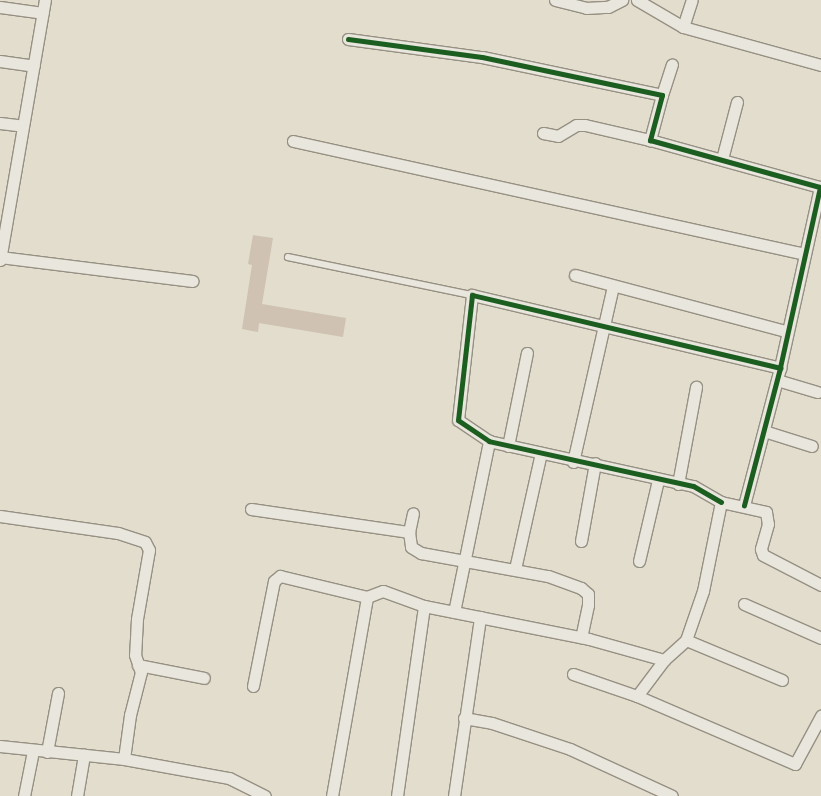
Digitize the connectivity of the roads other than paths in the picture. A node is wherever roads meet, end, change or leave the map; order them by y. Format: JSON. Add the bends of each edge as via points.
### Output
{"nodes":[{"id":1,"x":45,"y":0,"type":"edge"},
{"id":2,"x":555,"y":0,"type":"edge"},
{"id":3,"x":622,"y":0,"type":"edge"},
{"id":4,"x":637,"y":0,"type":"edge"},
{"id":5,"x":692,"y":0,"type":"edge"},
{"id":6,"x":0,"y":7,"type":"edge"},
{"id":7,"x":43,"y":13,"type":"junction"},
{"id":8,"x":682,"y":27,"type":"junction"},
{"id":9,"x":348,"y":39,"type":"dead end"},
{"id":10,"x":0,"y":61,"type":"edge"},
{"id":11,"x":672,"y":65,"type":"dead end"},
{"id":12,"x":821,"y":65,"type":"edge"},
{"id":13,"x":34,"y":66,"type":"junction"},
{"id":14,"x":662,"y":95,"type":"junction"},
{"id":15,"x":737,"y":102,"type":"dead end"},
{"id":16,"x":0,"y":122,"type":"edge"},
{"id":17,"x":23,"y":126,"type":"junction"},
{"id":18,"x":543,"y":132,"type":"dead end"},
{"id":19,"x":650,"y":140,"type":"junction"},
{"id":20,"x":293,"y":141,"type":"dead end"},
{"id":21,"x":722,"y":159,"type":"junction"},
{"id":22,"x":821,"y":188,"type":"edge"},
{"id":23,"x":805,"y":254,"type":"junction"},
{"id":24,"x":288,"y":257,"type":"dead end"},
{"id":25,"x":0,"y":258,"type":"edge"},
{"id":26,"x":575,"y":275,"type":"dead end"},
{"id":27,"x":193,"y":281,"type":"dead end"},
{"id":28,"x":613,"y":286,"type":"junction"},
{"id":29,"x":472,"y":295,"type":"junction"},
{"id":30,"x":604,"y":325,"type":"junction"},
{"id":31,"x":786,"y":331,"type":"junction"},
{"id":32,"x":527,"y":353,"type":"dead end"},
{"id":33,"x":780,"y":368,"type":"junction"},
{"id":34,"x":777,"y":380,"type":"junction"},
{"id":35,"x":696,"y":387,"type":"dead end"},
{"id":36,"x":817,"y":392,"type":"dead end"},
{"id":37,"x":764,"y":432,"type":"junction"},
{"id":38,"x":489,"y":441,"type":"junction"},
{"id":39,"x":508,"y":446,"type":"junction"},
{"id":40,"x":812,"y":446,"type":"dead end"},
{"id":41,"x":541,"y":453,"type":"junction"},
{"id":42,"x":573,"y":462,"type":"junction"},
{"id":43,"x":595,"y":463,"type":"junction"},
{"id":44,"x":658,"y":480,"type":"junction"},
{"id":45,"x":678,"y":484,"type":"junction"},
{"id":46,"x":721,"y":502,"type":"junction"},
{"id":47,"x":744,"y":505,"type":"junction"},
{"id":48,"x":251,"y":509,"type":"dead end"},
{"id":49,"x":413,"y":513,"type":"dead end"},
{"id":50,"x":0,"y":516,"type":"edge"},
{"id":51,"x":409,"y":532,"type":"junction"},
{"id":52,"x":581,"y":541,"type":"dead end"},
{"id":53,"x":465,"y":560,"type":"junction"},
{"id":54,"x":639,"y":561,"type":"dead end"},
{"id":55,"x":515,"y":569,"type":"junction"},
{"id":56,"x":821,"y":585,"type":"edge"},
{"id":57,"x":367,"y":596,"type":"junction"},
{"id":58,"x":744,"y":604,"type":"dead end"},
{"id":59,"x":424,"y":606,"type":"junction"},
{"id":60,"x":454,"y":612,"type":"junction"},
{"id":61,"x":480,"y":617,"type":"junction"},
{"id":62,"x":580,"y":638,"type":"junction"},
{"id":63,"x":821,"y":638,"type":"edge"},
{"id":64,"x":686,"y":640,"type":"junction"},
{"id":65,"x":664,"y":660,"type":"junction"},
{"id":66,"x":138,"y":665,"type":"junction"},
{"id":67,"x":573,"y":674,"type":"dead end"},
{"id":68,"x":204,"y":678,"type":"dead end"},
{"id":69,"x":782,"y":680,"type":"dead end"},
{"id":70,"x":253,"y":686,"type":"dead end"},
{"id":71,"x":58,"y":693,"type":"dead end"},
{"id":72,"x":637,"y":696,"type":"junction"},
{"id":73,"x":821,"y":716,"type":"edge"},
{"id":74,"x":464,"y":718,"type":"junction"},
{"id":75,"x":819,"y":728,"type":"edge"},
{"id":76,"x":0,"y":746,"type":"edge"},
{"id":77,"x":33,"y":751,"type":"junction"},
{"id":78,"x":47,"y":752,"type":"junction"},
{"id":79,"x":84,"y":755,"type":"junction"},
{"id":80,"x":124,"y":759,"type":"junction"},
{"id":81,"x":24,"y":796,"type":"edge"},
{"id":82,"x":77,"y":796,"type":"edge"},
{"id":83,"x":265,"y":796,"type":"edge"},
{"id":84,"x":332,"y":796,"type":"edge"},
{"id":85,"x":397,"y":796,"type":"edge"},
{"id":86,"x":454,"y":796,"type":"edge"},
{"id":87,"x":672,"y":796,"type":"edge"}],
"edges":[{"from":1,"to":7,"type":"street"},
{"from":2,"to":3,"type":"street","via":[[586,8],[608,7]]},
{"from":4,"to":8,"type":"street"},
{"from":5,"to":8,"type":"street"},
{"from":6,"to":7,"type":"street"},
{"from":7,"to":13,"type":"street"},
{"from":8,"to":12,"type":"street"},
{"from":9,"to":14,"type":"street","via":[[491,58]]},
{"from":10,"to":13,"type":"street"},
{"from":11,"to":14,"type":"street"},
{"from":13,"to":17,"type":"street"},
{"from":14,"to":19,"type":"street"},
{"from":15,"to":21,"type":"street"},
{"from":16,"to":17,"type":"street"},
{"from":17,"to":25,"type":"street"},
{"from":18,"to":19,"type":"street","via":[[558,136],[576,125],[585,125]]},
{"from":19,"to":21,"type":"street"},
{"from":20,"to":23,"type":"street"},
{"from":21,"to":22,"type":"street"},
{"from":22,"to":23,"type":"street"},
{"from":23,"to":31,"type":"street"},
{"from":24,"to":29,"type":"lane"},
{"from":25,"to":27,"type":"street"},
{"from":26,"to":28,"type":"street"},
{"from":28,"to":30,"type":"street"},
{"from":28,"to":31,"type":"street"},
{"from":29,"to":30,"type":"street"},
{"from":29,"to":38,"type":"street","via":[[458,420]]},
{"from":30,"to":33,"type":"street"},
{"from":30,"to":42,"type":"street"},
{"from":31,"to":33,"type":"street"},
{"from":32,"to":39,"type":"street"},
{"from":33,"to":34,"type":"street"},
{"from":34,"to":36,"type":"street"},
{"from":34,"to":37,"type":"street"},
{"from":35,"to":45,"type":"street"},
{"from":37,"to":40,"type":"street"},
{"from":37,"to":47,"type":"street"},
{"from":38,"to":39,"type":"street"},
{"from":38,"to":53,"type":"street"},
{"from":39,"to":41,"type":"street"},
{"from":41,"to":42,"type":"street"},
{"from":41,"to":55,"type":"street"},
{"from":42,"to":43,"type":"street"},
{"from":43,"to":44,"type":"street"},
{"from":43,"to":52,"type":"street"},
{"from":44,"to":45,"type":"street"},
{"from":44,"to":54,"type":"street"},
{"from":45,"to":46,"type":"street","via":[[693,486]]},
{"from":46,"to":47,"type":"street"},
{"from":46,"to":64,"type":"street","via":[[702,591]]},
{"from":47,"to":56,"type":"street","via":[[762,509],[768,516],[763,555]]},
{"from":48,"to":51,"type":"street"},
{"from":49,"to":51,"type":"street"},
{"from":50,"to":66,"type":"street","via":[[118,533],[145,542],[149,550],[137,619],[135,655]]},
{"from":51,"to":53,"type":"street","via":[[411,547],[421,553]]},
{"from":53,"to":55,"type":"street"},
{"from":53,"to":60,"type":"street"},
{"from":55,"to":62,"type":"street","via":[[548,576],[582,588],[588,594]]},
{"from":57,"to":59,"type":"street","via":[[383,592]]},
{"from":57,"to":70,"type":"street","via":[[280,576],[274,581]]},
{"from":57,"to":84,"type":"street"},
{"from":58,"to":63,"type":"street"},
{"from":59,"to":60,"type":"street"},
{"from":59,"to":85,"type":"street"},
{"from":60,"to":61,"type":"street"},
{"from":61,"to":62,"type":"street"},
{"from":61,"to":74,"type":"street"},
{"from":62,"to":65,"type":"street"},
{"from":64,"to":65,"type":"street"},
{"from":64,"to":69,"type":"street"},
{"from":65,"to":72,"type":"street"},
{"from":66,"to":68,"type":"street"},
{"from":66,"to":80,"type":"street","via":[[141,672]]},
{"from":67,"to":72,"type":"street"},
{"from":71,"to":78,"type":"street"},
{"from":72,"to":75,"type":"street","via":[[795,764]]},
{"from":73,"to":75,"type":"street"},
{"from":74,"to":86,"type":"street"},
{"from":74,"to":87,"type":"street","via":[[492,723],[570,749]]},
{"from":76,"to":77,"type":"street"},
{"from":77,"to":78,"type":"street"},
{"from":77,"to":81,"type":"street"},
{"from":78,"to":79,"type":"street"},
{"from":79,"to":80,"type":"street"},
{"from":79,"to":82,"type":"street"},
{"from":80,"to":83,"type":"street","via":[[229,778]]}]}
